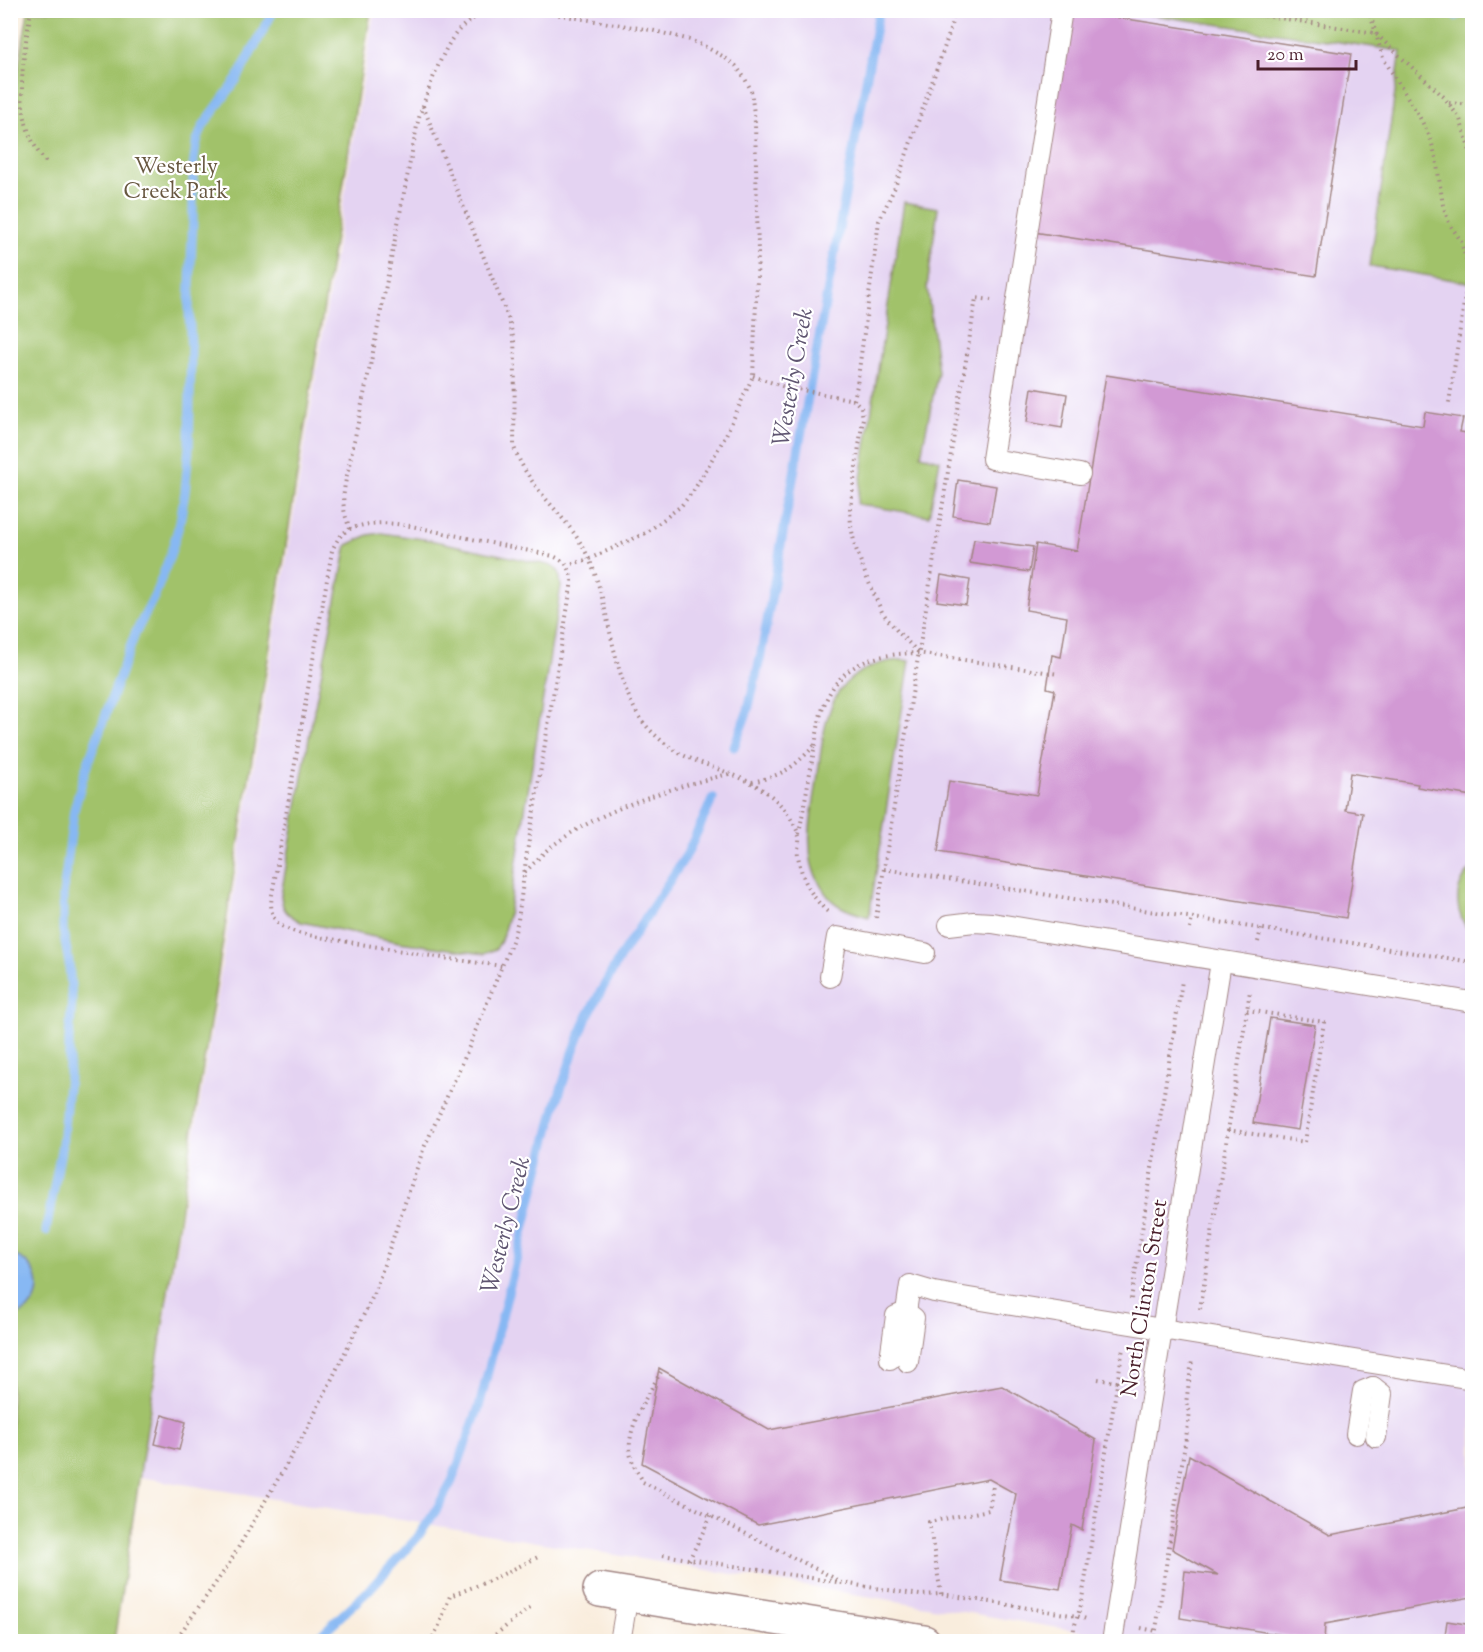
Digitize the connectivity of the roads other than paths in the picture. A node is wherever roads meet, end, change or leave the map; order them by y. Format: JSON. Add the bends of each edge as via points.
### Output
{"nodes":[{"id":1,"x":1062,"y":10,"type":"edge"},
{"id":2,"x":1080,"y":474,"type":"dead end"},
{"id":3,"x":949,"y":925,"type":"dead end"},
{"id":4,"x":925,"y":953,"type":"dead end"},
{"id":5,"x":1221,"y":962,"type":"junction"},
{"id":6,"x":830,"y":977,"type":"dead end"},
{"id":7,"x":1473,"y":1002,"type":"edge"},
{"id":8,"x":1162,"y":1329,"type":"junction"},
{"id":9,"x":899,"y":1360,"type":"dead end"},
{"id":10,"x":1377,"y":1364,"type":"junction"},
{"id":11,"x":1473,"y":1379,"type":"edge"},
{"id":12,"x":1373,"y":1387,"type":"junction"},
{"id":13,"x":1356,"y":1434,"type":"dead end"},
{"id":14,"x":1376,"y":1437,"type":"dead end"},
{"id":15,"x":614,"y":1592,"type":"joint"},
{"id":16,"x":620,"y":1641,"type":"edge"},
{"id":17,"x":924,"y":1641,"type":"edge"},
{"id":18,"x":1112,"y":1641,"type":"edge"}],
"edges":[{"from":1,"to":2,"type":"lane","via":[[992,459]]},
{"from":3,"to":5,"type":"lane","via":[[992,923]]},
{"from":4,"to":6,"type":"lane","via":[[837,937]]},
{"from":5,"to":7,"type":"lane"},
{"from":5,"to":8,"type":"lane","name":"North Clinton Street"},
{"from":8,"to":9,"type":"lane","via":[[910,1285],[906,1312],[896,1316]]},
{"from":8,"to":10,"type":"lane"},
{"from":8,"to":18,"type":"lane","name":"North Clinton Street"},
{"from":10,"to":11,"type":"lane"},
{"from":10,"to":12,"type":"lane"},
{"from":12,"to":13,"type":"lane","via":[[1363,1391]]},
{"from":12,"to":14,"type":"lane","via":[[1382,1394]]},
{"from":15,"to":16,"type":"lane"},
{"from":15,"to":17,"type":"street"}]}
